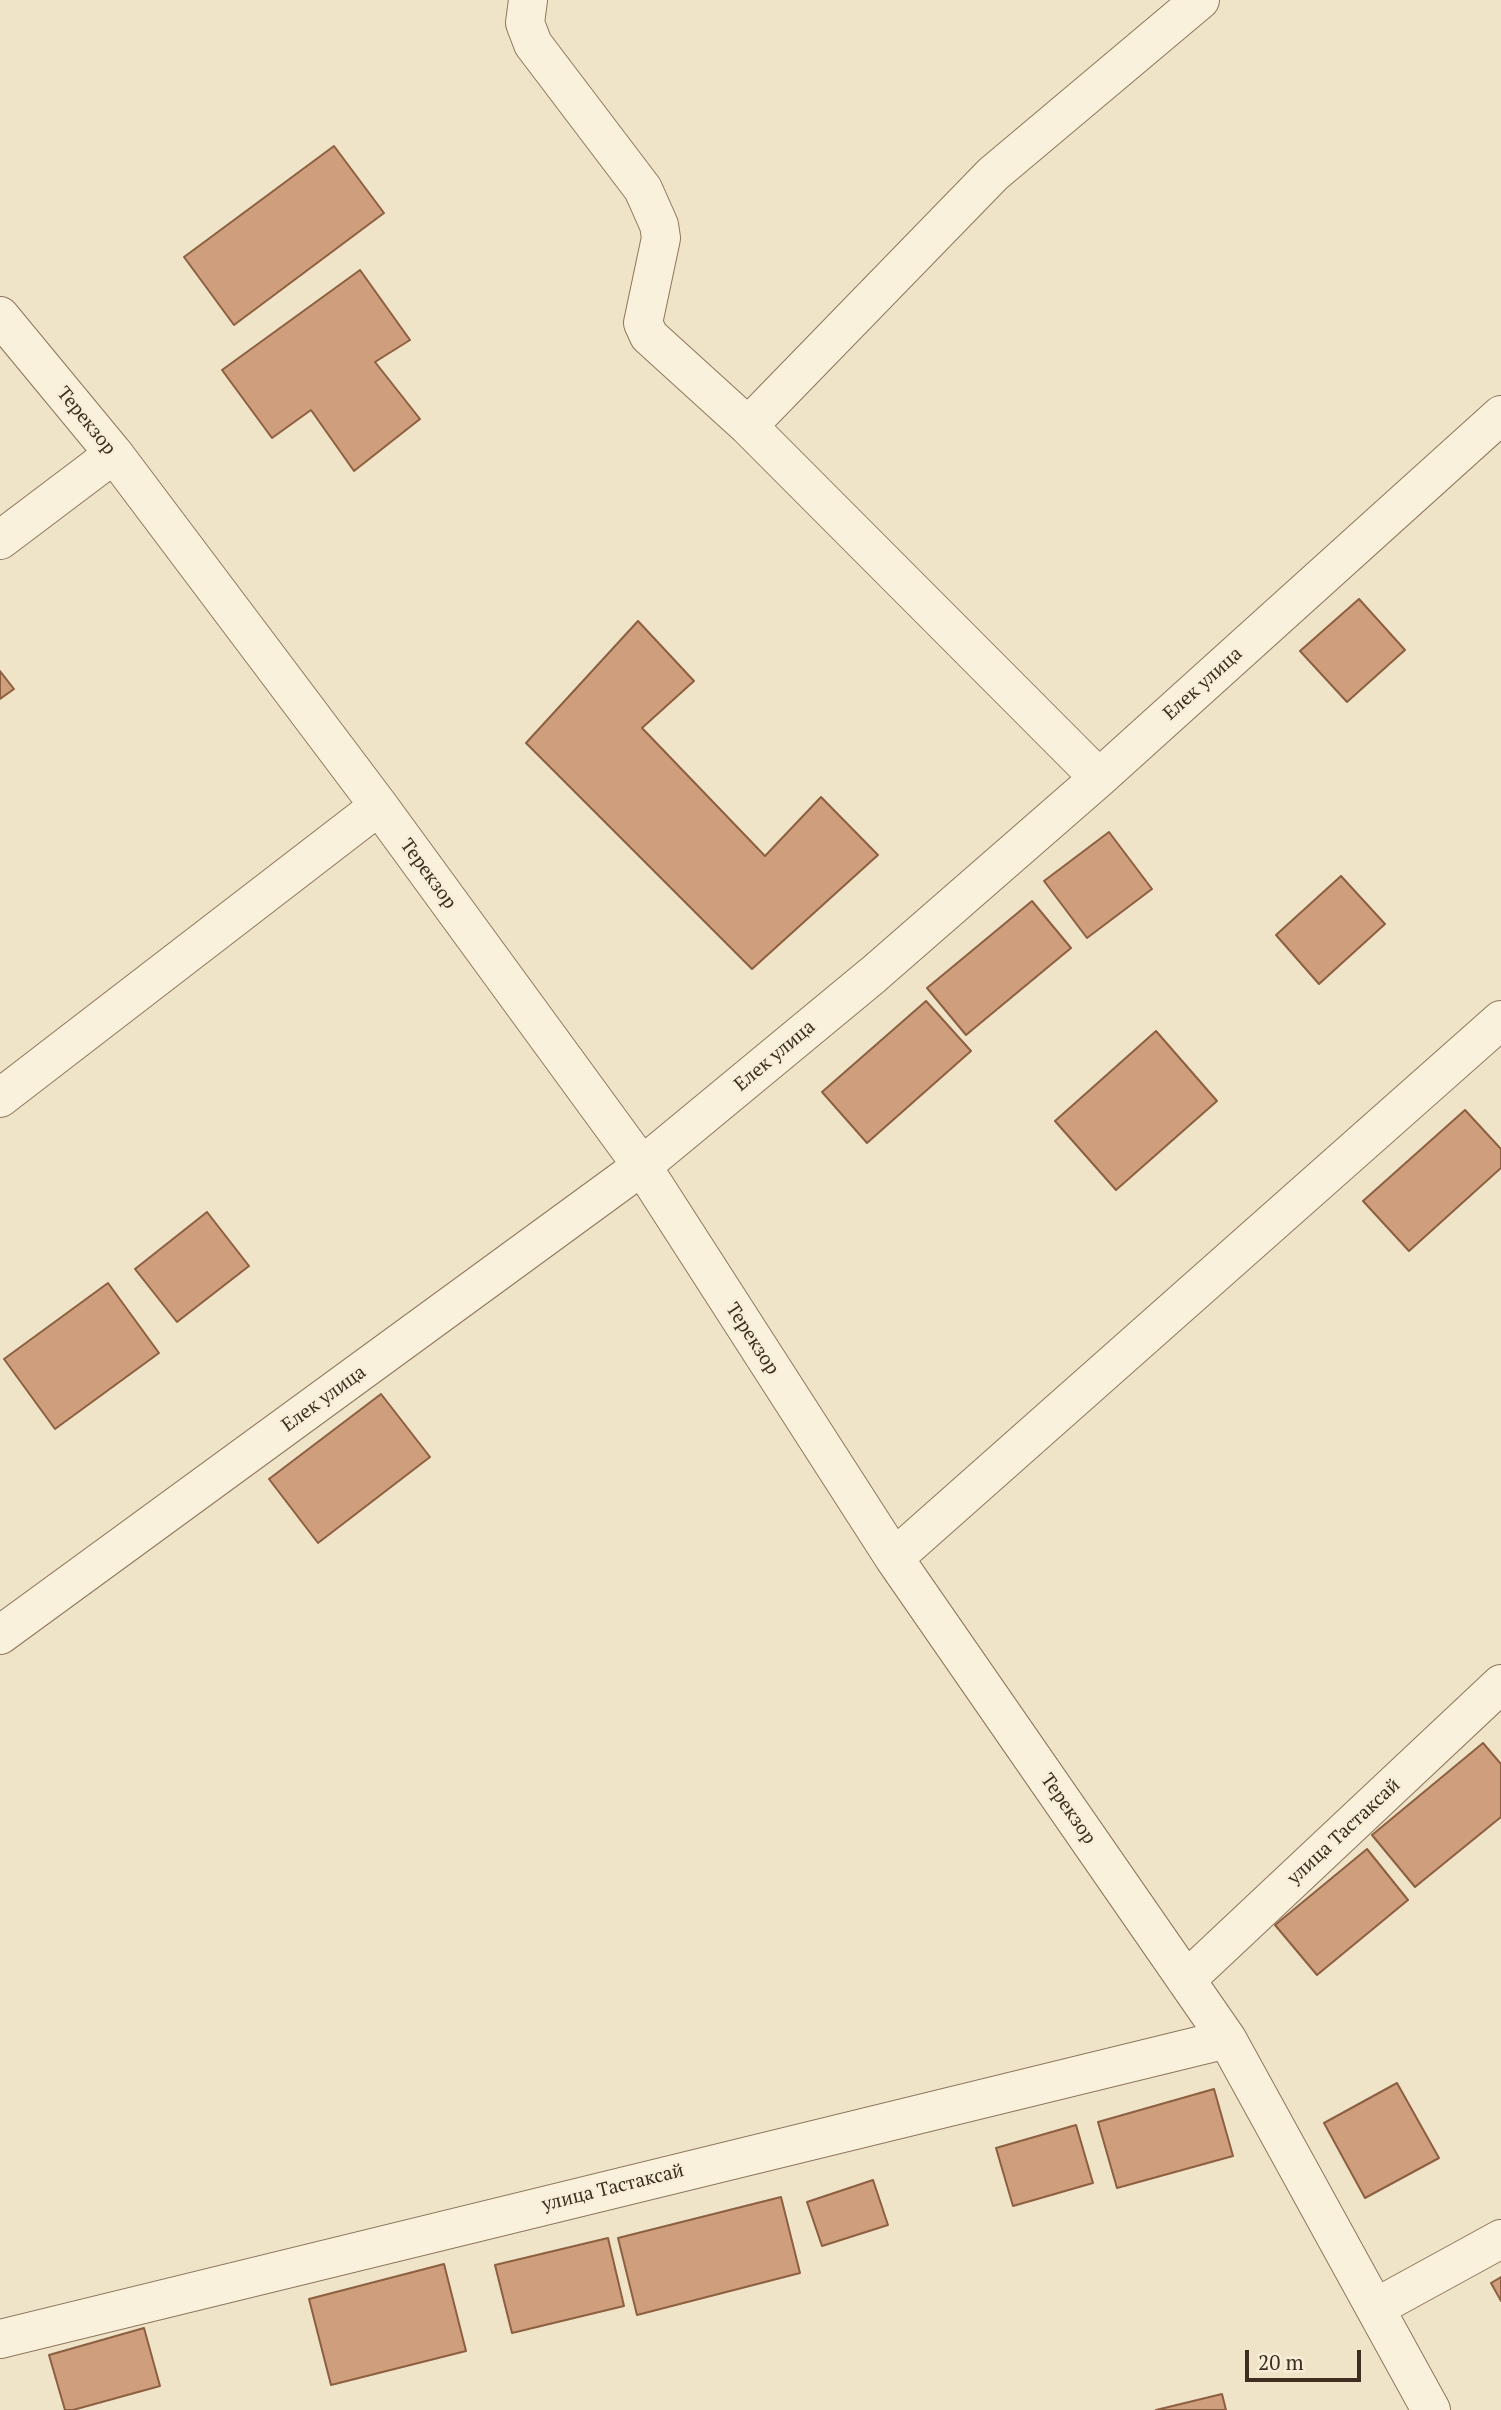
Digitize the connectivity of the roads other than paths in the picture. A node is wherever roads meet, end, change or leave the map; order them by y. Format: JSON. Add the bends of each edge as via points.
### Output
{"nodes":[{"id":1,"x":528,"y":0,"type":"edge"},
{"id":2,"x":1200,"y":0,"type":"edge"},
{"id":3,"x":0,"y":316,"type":"edge"},
{"id":4,"x":1501,"y":415,"type":"edge"},
{"id":5,"x":748,"y":426,"type":"junction"},
{"id":6,"x":114,"y":454,"type":"junction"},
{"id":7,"x":0,"y":540,"type":"edge"},
{"id":8,"x":1100,"y":778,"type":"junction"},
{"id":9,"x":379,"y":806,"type":"junction"},
{"id":10,"x":1501,"y":1020,"type":"edge"},
{"id":11,"x":0,"y":1098,"type":"edge"},
{"id":12,"x":642,"y":1166,"type":"junction"},
{"id":13,"x":894,"y":1558,"type":"junction"},
{"id":14,"x":0,"y":1635,"type":"edge"},
{"id":15,"x":1501,"y":1684,"type":"edge"},
{"id":16,"x":1186,"y":1980,"type":"junction"},
{"id":17,"x":1227,"y":2039,"type":"junction"},
{"id":18,"x":1501,"y":2239,"type":"edge"},
{"id":19,"x":1375,"y":2308,"type":"junction"},
{"id":20,"x":0,"y":2339,"type":"edge"},
{"id":21,"x":1431,"y":2410,"type":"edge"}],
"edges":[{"from":1,"to":5,"type":"street","via":[[525,23],[533,44],[643,189],[659,225],[661,238],[645,330]]},
{"from":2,"to":5,"type":"street","via":[[993,174]]},
{"from":3,"to":6,"type":"street","name":"Терекзор"},
{"from":4,"to":8,"type":"street","name":"Елек улица"},
{"from":5,"to":8,"type":"street"},
{"from":6,"to":7,"type":"street"},
{"from":6,"to":9,"type":"street","name":"Терекзор"},
{"from":8,"to":12,"type":"street","name":"Елек улица","via":[[873,975]]},
{"from":9,"to":11,"type":"street"},
{"from":9,"to":12,"type":"street","name":"Терекзор"},
{"from":10,"to":13,"type":"street"},
{"from":12,"to":13,"type":"street","name":"Терекзор"},
{"from":12,"to":14,"type":"street","name":"Елек улица"},
{"from":13,"to":16,"type":"street","name":"Терекзор"},
{"from":15,"to":16,"type":"street","name":"улица Тастаксай"},
{"from":16,"to":17,"type":"street","name":"Терекзор"},
{"from":17,"to":19,"type":"street","name":"Терекзор"},
{"from":17,"to":20,"type":"street","name":"улица Тастаксай"},
{"from":18,"to":19,"type":"street"},
{"from":19,"to":21,"type":"street","name":"Терекзор"}]}
